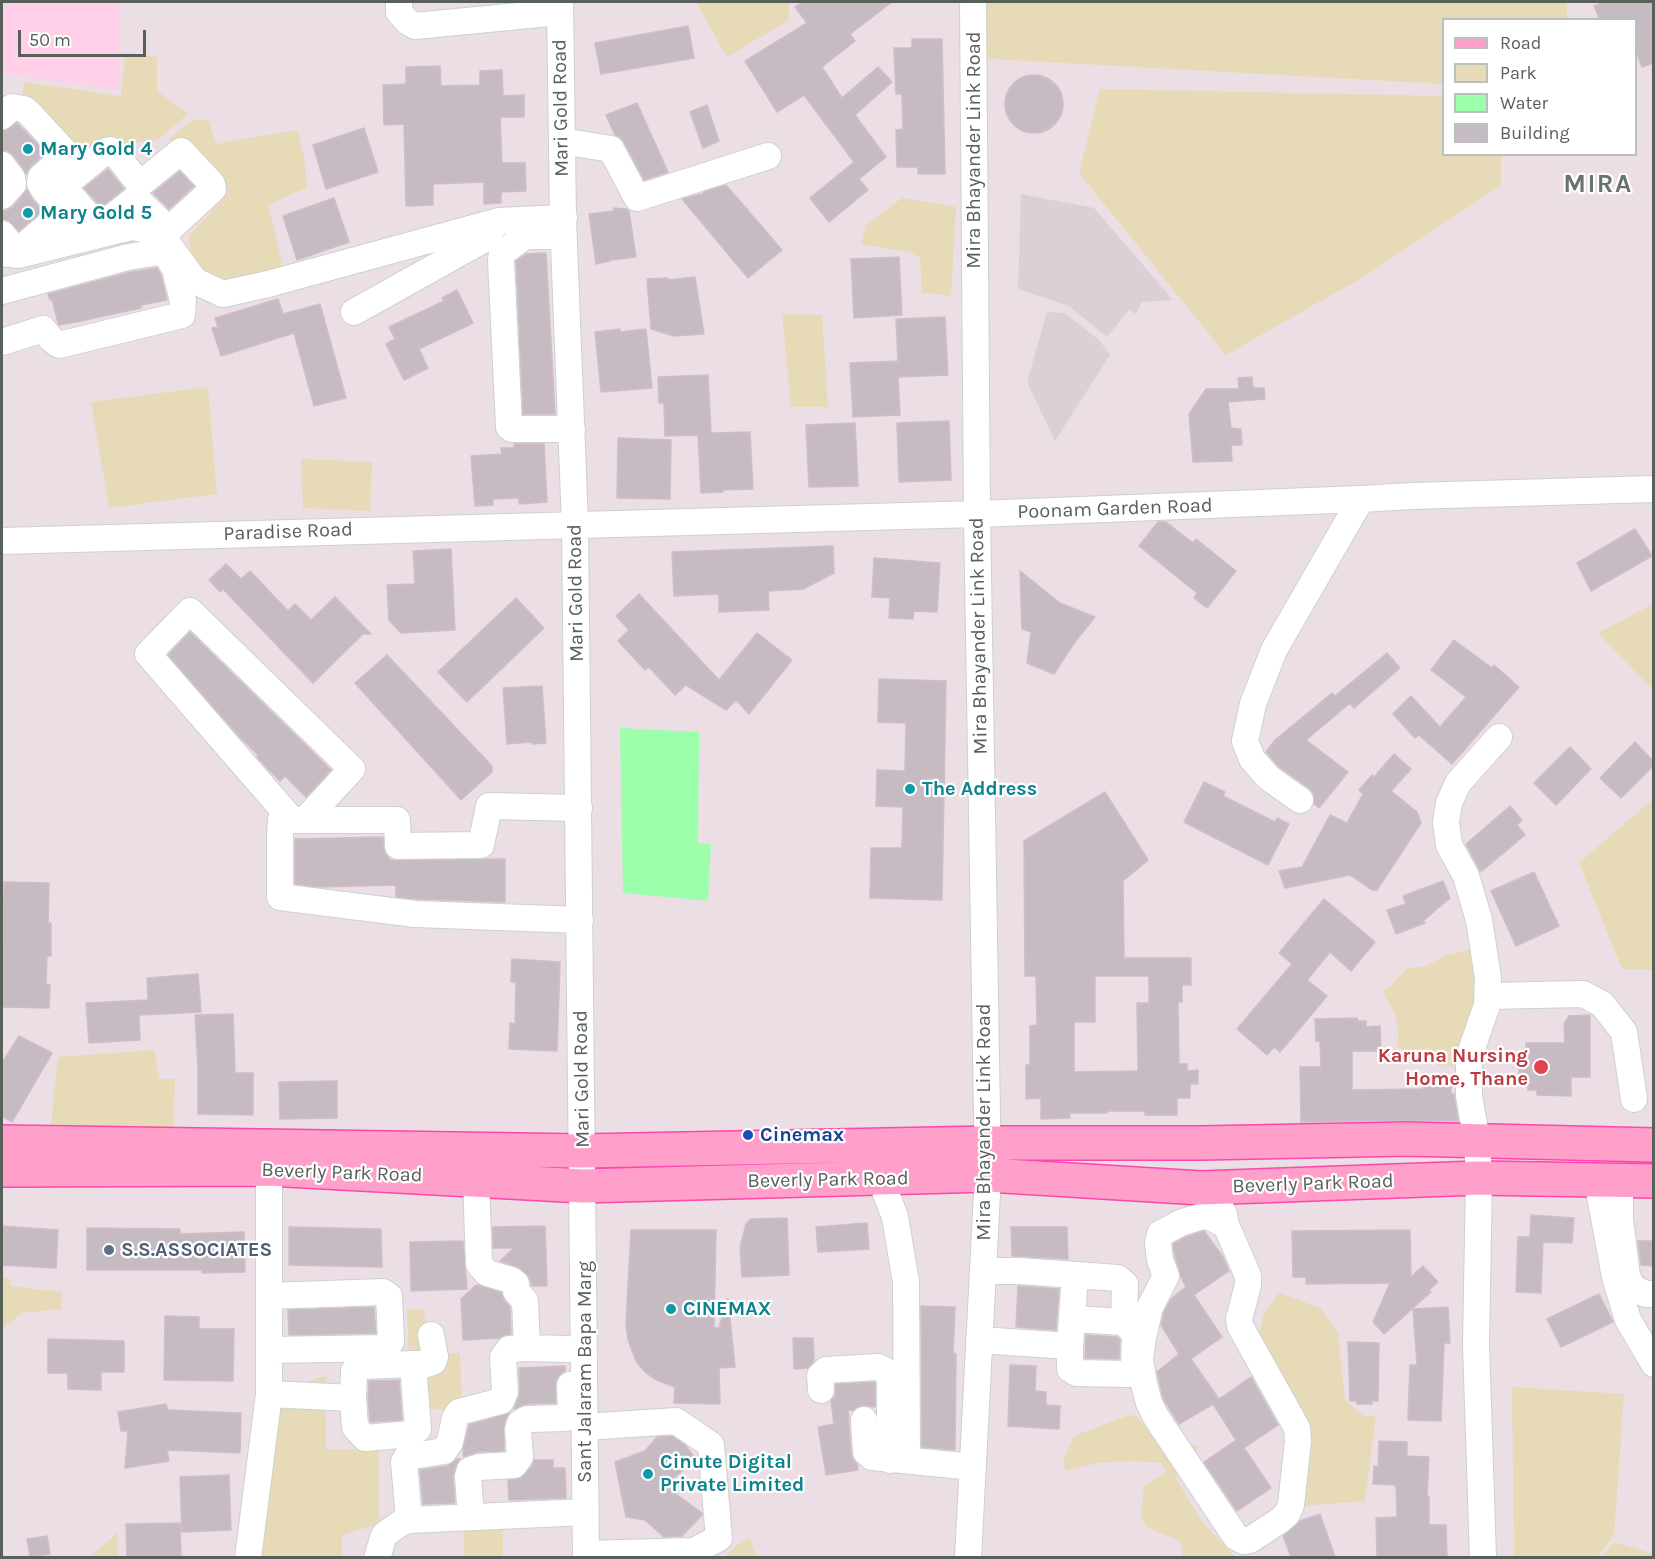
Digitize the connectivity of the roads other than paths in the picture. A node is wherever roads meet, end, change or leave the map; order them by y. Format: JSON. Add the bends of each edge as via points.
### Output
{"nodes":[{"id":1,"x":399,"y":2,"type":"edge"},
{"id":2,"x":973,"y":2,"type":"edge"},
{"id":3,"x":560,"y":7,"type":"edge"},
{"id":4,"x":2,"y":116,"type":"edge"},
{"id":5,"x":562,"y":141,"type":"junction"},
{"id":6,"x":768,"y":156,"type":"dead end"},
{"id":7,"x":63,"y":213,"type":"junction"},
{"id":8,"x":499,"y":221,"type":"junction"},
{"id":9,"x":564,"y":227,"type":"junction"},
{"id":10,"x":96,"y":228,"type":"junction"},
{"id":11,"x":166,"y":233,"type":"junction"},
{"id":12,"x":2,"y":234,"type":"edge"},
{"id":13,"x":2,"y":253,"type":"edge"},
{"id":14,"x":2,"y":291,"type":"edge"},
{"id":15,"x":354,"y":312,"type":"dead end"},
{"id":16,"x":2,"y":342,"type":"edge"},
{"id":17,"x":572,"y":429,"type":"junction"},
{"id":18,"x":1653,"y":489,"type":"edge"},
{"id":19,"x":1361,"y":500,"type":"junction"},
{"id":20,"x":977,"y":514,"type":"junction"},
{"id":21,"x":575,"y":524,"type":"junction"},
{"id":22,"x":2,"y":541,"type":"edge"},
{"id":23,"x":1499,"y":736,"type":"dead end"},
{"id":24,"x":1300,"y":800,"type":"dead end"},
{"id":25,"x":579,"y":807,"type":"junction"},
{"id":26,"x":298,"y":820,"type":"junction"},
{"id":27,"x":580,"y":920,"type":"junction"},
{"id":28,"x":1488,"y":996,"type":"junction"},
{"id":29,"x":1634,"y":1100,"type":"dead end"},
{"id":30,"x":1477,"y":1141,"type":"junction"},
{"id":31,"x":2,"y":1142,"type":"edge"},
{"id":32,"x":987,"y":1143,"type":"junction"},
{"id":33,"x":1653,"y":1145,"type":"edge"},
{"id":34,"x":583,"y":1151,"type":"junction"},
{"id":35,"x":269,"y":1169,"type":"junction"},
{"id":36,"x":2,"y":1170,"type":"edge"},
{"id":37,"x":988,"y":1175,"type":"junction"},
{"id":38,"x":880,"y":1178,"type":"junction"},
{"id":39,"x":1479,"y":1178,"type":"junction"},
{"id":40,"x":476,"y":1180,"type":"junction"},
{"id":41,"x":1609,"y":1180,"type":"junction"},
{"id":42,"x":1653,"y":1180,"type":"edge"},
{"id":43,"x":583,"y":1186,"type":"junction"},
{"id":44,"x":1209,"y":1188,"type":"junction"},
{"id":45,"x":1226,"y":1225,"type":"junction"},
{"id":46,"x":983,"y":1271,"type":"junction"},
{"id":47,"x":1075,"y":1275,"type":"junction"},
{"id":48,"x":1653,"y":1294,"type":"edge"},
{"id":49,"x":269,"y":1296,"type":"junction"},
{"id":50,"x":1073,"y":1319,"type":"junction"},
{"id":51,"x":1124,"y":1322,"type":"junction"},
{"id":52,"x":431,"y":1335,"type":"dead end"},
{"id":53,"x":979,"y":1340,"type":"junction"},
{"id":54,"x":1070,"y":1346,"type":"junction"},
{"id":55,"x":527,"y":1348,"type":"junction"},
{"id":56,"x":576,"y":1349,"type":"junction"},
{"id":57,"x":269,"y":1350,"type":"junction"},
{"id":58,"x":413,"y":1364,"type":"junction"},
{"id":59,"x":1653,"y":1364,"type":"edge"},
{"id":60,"x":821,"y":1390,"type":"dead end"},
{"id":61,"x":268,"y":1394,"type":"junction"},
{"id":62,"x":353,"y":1398,"type":"junction"},
{"id":63,"x":864,"y":1420,"type":"dead end"},
{"id":64,"x":585,"y":1427,"type":"junction"},
{"id":65,"x":900,"y":1459,"type":"junction"},
{"id":66,"x":973,"y":1467,"type":"junction"},
{"id":67,"x":586,"y":1512,"type":"junction"},
{"id":68,"x":471,"y":1513,"type":"junction"},
{"id":69,"x":409,"y":1517,"type":"junction"},
{"id":70,"x":586,"y":1556,"type":"edge"},
{"id":71,"x":248,"y":1557,"type":"edge"},
{"id":72,"x":377,"y":1557,"type":"edge"},
{"id":73,"x":968,"y":1557,"type":"edge"},
{"id":74,"x":1483,"y":1557,"type":"edge"}],
"edges":[{"from":1,"to":3,"type":"street","via":[[399,12],[415,26]]},
{"from":2,"to":20,"type":"street","name":"Mira Bhayander Link Road"},
{"from":3,"to":5,"type":"street","name":"Mari Gold Road"},
{"from":4,"to":7,"type":"street","via":[[12,107],[24,109],[65,152],[40,183]]},
{"from":5,"to":6,"type":"street","via":[[611,149],[637,198]]},
{"from":5,"to":9,"type":"street","name":"Mari Gold Road"},
{"from":7,"to":10,"type":"street"},
{"from":7,"to":12,"type":"street","via":[[19,250]]},
{"from":8,"to":9,"type":"street"},
{"from":8,"to":11,"type":"street","via":[[223,294],[195,281]]},
{"from":8,"to":15,"type":"street","via":[[483,240]]},
{"from":9,"to":17,"type":"street","name":"Mari Gold Road"},
{"from":9,"to":17,"type":"street","via":[[525,236],[502,253],[501,260],[509,427]]},
{"from":10,"to":11,"type":"street","via":[[132,227]]},
{"from":10,"to":11,"type":"street","via":[[65,188],[67,183],[106,151],[114,152],[140,182],[181,151],[213,189]]},
{"from":10,"to":13,"type":"street","via":[[19,255]]},
{"from":14,"to":16,"type":"street","via":[[159,252],[167,256],[175,269],[183,301],[182,315],[59,345],[43,329]]},
{"from":17,"to":21,"type":"street","name":"Mari Gold Road"},
{"from":18,"to":19,"type":"street","name":"Poonam Garden Road"},
{"from":19,"to":20,"type":"street","name":"Poonam Garden Road"},
{"from":19,"to":24,"type":"street","via":[[1274,650],[1253,704],[1245,741],[1252,759],[1269,778]]},
{"from":20,"to":21,"type":"street","name":"Poonam Garden Road"},
{"from":20,"to":32,"type":"street","name":"Mira Bhayander Link Road"},
{"from":21,"to":22,"type":"street","name":"Paradise Road"},
{"from":21,"to":25,"type":"street","name":"Mari Gold Road"},
{"from":23,"to":28,"type":"street","via":[[1458,783],[1446,822],[1449,845],[1466,876],[1479,920]]},
{"from":25,"to":26,"type":"street","via":[[489,806],[481,845],[398,846],[397,820]]},
{"from":25,"to":27,"type":"street","name":"Mari Gold Road"},
{"from":26,"to":26,"type":"street","via":[[352,769],[190,611],[148,654]]},
{"from":26,"to":27,"type":"street","via":[[281,820],[280,897],[415,914]]},
{"from":27,"to":34,"type":"street","name":"Mari Gold Road"},
{"from":28,"to":29,"type":"street","via":[[1583,994],[1602,1004],[1624,1032]]},
{"from":28,"to":30,"type":"street","via":[[1469,1058],[1469,1096]]},
{"from":30,"to":32,"type":"main road","name":"Beverly Park Road"},
{"from":30,"to":33,"type":"main road","name":"Beverly Park Road"},
{"from":30,"to":39,"type":"street"},
{"from":31,"to":34,"type":"main road","name":"Beverly Park Road"},
{"from":32,"to":34,"type":"main road","name":"Beverly Park Road"},
{"from":32,"to":37,"type":"street","name":"Mira Bhayander Link Road"},
{"from":34,"to":43,"type":"street","name":"Mari Gold Road"},
{"from":35,"to":36,"type":"main road","name":"Beverly Park Road"},
{"from":35,"to":40,"type":"main road","name":"Beverly Park Road"},
{"from":35,"to":49,"type":"street"},
{"from":37,"to":38,"type":"main road","name":"Beverly Park Road"},
{"from":37,"to":44,"type":"main road","name":"Beverly Park Road"},
{"from":37,"to":46,"type":"street","name":"Mira Bhayander Link Road"},
{"from":38,"to":43,"type":"main road","name":"Beverly Park Road"},
{"from":38,"to":65,"type":"street","via":[[895,1217],[906,1282],[907,1451]]},
{"from":39,"to":41,"type":"main road","name":"Beverly Park Road"},
{"from":39,"to":44,"type":"main road","name":"Beverly Park Road"},
{"from":39,"to":74,"type":"street","via":[[1476,1344]]},
{"from":40,"to":43,"type":"main road","name":"Beverly Park Road"},
{"from":40,"to":55,"type":"street","via":[[479,1264],[487,1273],[516,1284],[516,1291],[525,1301]]},
{"from":41,"to":42,"type":"main road","name":"Beverly Park Road"},
{"from":41,"to":48,"type":"street","via":[[1620,1219],[1627,1276],[1633,1288]]},
{"from":41,"to":59,"type":"street","via":[[1615,1277],[1628,1320]]},
{"from":43,"to":56,"type":"street","name":"Sant Jalaram Bapa Marg"},
{"from":44,"to":45,"type":"street"},
{"from":45,"to":45,"type":"street","via":[[1206,1215],[1160,1234],[1160,1260],[1166,1276],[1150,1307],[1140,1360],[1156,1417],[1236,1537],[1244,1541],[1279,1521],[1292,1505],[1298,1441],[1297,1428],[1240,1326],[1248,1276]]},
{"from":46,"to":47,"type":"street"},
{"from":46,"to":53,"type":"street","name":"Mira Bhayander Link Road"},
{"from":47,"to":50,"type":"street"},
{"from":47,"to":51,"type":"street","via":[[1118,1278],[1125,1284]]},
{"from":49,"to":57,"type":"street"},
{"from":49,"to":57,"type":"street","via":[[383,1292],[389,1296],[391,1342],[386,1348]]},
{"from":50,"to":51,"type":"street"},
{"from":50,"to":54,"type":"street"},
{"from":51,"to":54,"type":"street","via":[[1135,1334],[1134,1369],[1128,1374],[1076,1373],[1070,1369]]},
{"from":52,"to":58,"type":"street","via":[[433,1362]]},
{"from":53,"to":54,"type":"street"},
{"from":53,"to":66,"type":"street","name":"Mira Bhayander Link Road"},
{"from":55,"to":56,"type":"street"},
{"from":55,"to":69,"type":"street","via":[[509,1349],[503,1357],[505,1392],[501,1401],[459,1412],[444,1450],[408,1457],[404,1462]]},
{"from":56,"to":64,"type":"street","name":"Sant Jalaram Bapa Marg"},
{"from":56,"to":68,"type":"street","via":[[571,1413],[566,1418],[527,1419],[520,1423],[520,1457],[514,1465],[470,1470]]},
{"from":57,"to":61,"type":"street"},
{"from":58,"to":62,"type":"street","via":[[359,1366],[354,1371]]},
{"from":58,"to":62,"type":"street","via":[[418,1429],[411,1434],[365,1438],[355,1427]]},
{"from":60,"to":65,"type":"street","via":[[820,1376],[826,1370],[878,1367],[886,1371]]},
{"from":61,"to":62,"type":"street"},
{"from":61,"to":71,"type":"street"},
{"from":63,"to":65,"type":"street","via":[[866,1452],[872,1458]]},
{"from":64,"to":67,"type":"street","name":"Sant Jalaram Bapa Marg"},
{"from":64,"to":70,"type":"street","via":[[676,1421],[711,1446],[719,1538],[694,1551]]},
{"from":65,"to":66,"type":"street"},
{"from":66,"to":73,"type":"street","name":"Mira Bhayander Link Road"},
{"from":67,"to":68,"type":"street"},
{"from":67,"to":70,"type":"street","name":"Sant Jalaram Bapa Marg"},
{"from":68,"to":69,"type":"street"},
{"from":69,"to":72,"type":"street","via":[[384,1535]]}]}
